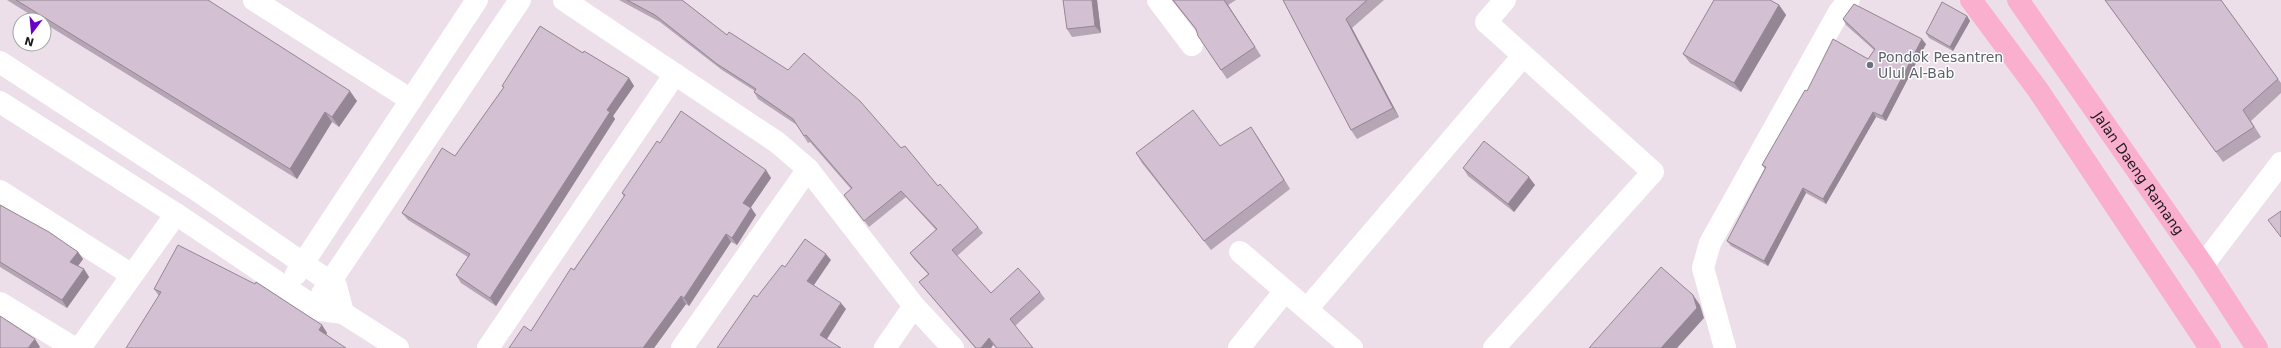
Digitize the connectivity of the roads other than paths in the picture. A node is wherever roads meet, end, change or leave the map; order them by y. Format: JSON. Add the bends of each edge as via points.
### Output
{"nodes":[{"id":1,"x":254,"y":0,"type":"edge"},
{"id":2,"x":477,"y":0,"type":"edge"},
{"id":3,"x":520,"y":0,"type":"edge"},
{"id":4,"x":564,"y":0,"type":"edge"},
{"id":5,"x":1158,"y":0,"type":"edge"},
{"id":6,"x":1505,"y":0,"type":"edge"},
{"id":7,"x":1849,"y":0,"type":"edge"},
{"id":8,"x":1971,"y":0,"type":"edge"},
{"id":9,"x":2018,"y":0,"type":"edge"},
{"id":10,"x":1192,"y":45,"type":"dead end"},
{"id":11,"x":1524,"y":56,"type":"junction"},
{"id":12,"x":0,"y":62,"type":"edge"},
{"id":13,"x":675,"y":74,"type":"junction"},
{"id":14,"x":412,"y":100,"type":"junction"},
{"id":15,"x":0,"y":102,"type":"edge"},
{"id":16,"x":2281,"y":162,"type":"edge"},
{"id":17,"x":808,"y":169,"type":"junction"},
{"id":18,"x":0,"y":191,"type":"edge"},
{"id":19,"x":176,"y":214,"type":"junction"},
{"id":20,"x":1240,"y":252,"type":"dead end"},
{"id":21,"x":303,"y":263,"type":"junction"},
{"id":22,"x":2203,"y":265,"type":"junction"},
{"id":23,"x":132,"y":275,"type":"junction"},
{"id":24,"x":331,"y":282,"type":"junction"},
{"id":25,"x":286,"y":288,"type":"junction"},
{"id":26,"x":1285,"y":290,"type":"junction"},
{"id":27,"x":0,"y":303,"type":"edge"},
{"id":28,"x":313,"y":306,"type":"junction"},
{"id":29,"x":914,"y":306,"type":"junction"},
{"id":30,"x":1307,"y":310,"type":"junction"},
{"id":31,"x":343,"y":313,"type":"junction"},
{"id":32,"x":74,"y":348,"type":"edge"},
{"id":33,"x":80,"y":348,"type":"edge"},
{"id":34,"x":398,"y":348,"type":"edge"},
{"id":35,"x":488,"y":348,"type":"edge"},
{"id":36,"x":682,"y":348,"type":"edge"},
{"id":37,"x":885,"y":348,"type":"edge"},
{"id":38,"x":953,"y":348,"type":"edge"},
{"id":39,"x":1239,"y":348,"type":"edge"},
{"id":40,"x":1352,"y":348,"type":"edge"},
{"id":41,"x":1494,"y":348,"type":"edge"},
{"id":42,"x":1725,"y":348,"type":"edge"},
{"id":43,"x":2210,"y":348,"type":"edge"},
{"id":44,"x":2257,"y":348,"type":"edge"}],
"edges":[{"from":1,"to":14,"type":"street"},
{"from":2,"to":14,"type":"street"},
{"from":3,"to":24,"type":"street"},
{"from":4,"to":13,"type":"street"},
{"from":5,"to":10,"type":"street"},
{"from":6,"to":11,"type":"street","via":[[1486,22]]},
{"from":7,"to":42,"type":"street","via":[[1839,12],[1710,243],[1703,268]]},
{"from":8,"to":43,"type":"main road","via":[[2038,90]]},
{"from":9,"to":22,"type":"main road","name":"Jalan Daeng Ramang"},
{"from":11,"to":30,"type":"street"},
{"from":11,"to":41,"type":"street","via":[[1653,172]]},
{"from":12,"to":21,"type":"street"},
{"from":13,"to":17,"type":"street","via":[[778,143]]},
{"from":13,"to":35,"type":"street"},
{"from":14,"to":21,"type":"street"},
{"from":15,"to":19,"type":"street"},
{"from":16,"to":22,"type":"street"},
{"from":17,"to":29,"type":"street"},
{"from":17,"to":36,"type":"street"},
{"from":18,"to":23,"type":"street"},
{"from":19,"to":23,"type":"street"},
{"from":19,"to":25,"type":"street"},
{"from":20,"to":26,"type":"street"},
{"from":21,"to":24,"type":"street"},
{"from":21,"to":25,"type":"street"},
{"from":22,"to":44,"type":"main road","name":"Jalan Daeng Ramang"},
{"from":23,"to":33,"type":"street"},
{"from":24,"to":28,"type":"street"},
{"from":24,"to":31,"type":"street","via":[[336,286]]},
{"from":25,"to":28,"type":"street"},
{"from":26,"to":30,"type":"street"},
{"from":26,"to":39,"type":"street"},
{"from":27,"to":32,"type":"street"},
{"from":28,"to":31,"type":"street","via":[[320,310]]},
{"from":29,"to":37,"type":"street"},
{"from":29,"to":38,"type":"street"},
{"from":30,"to":40,"type":"street"},
{"from":31,"to":34,"type":"street"}]}
